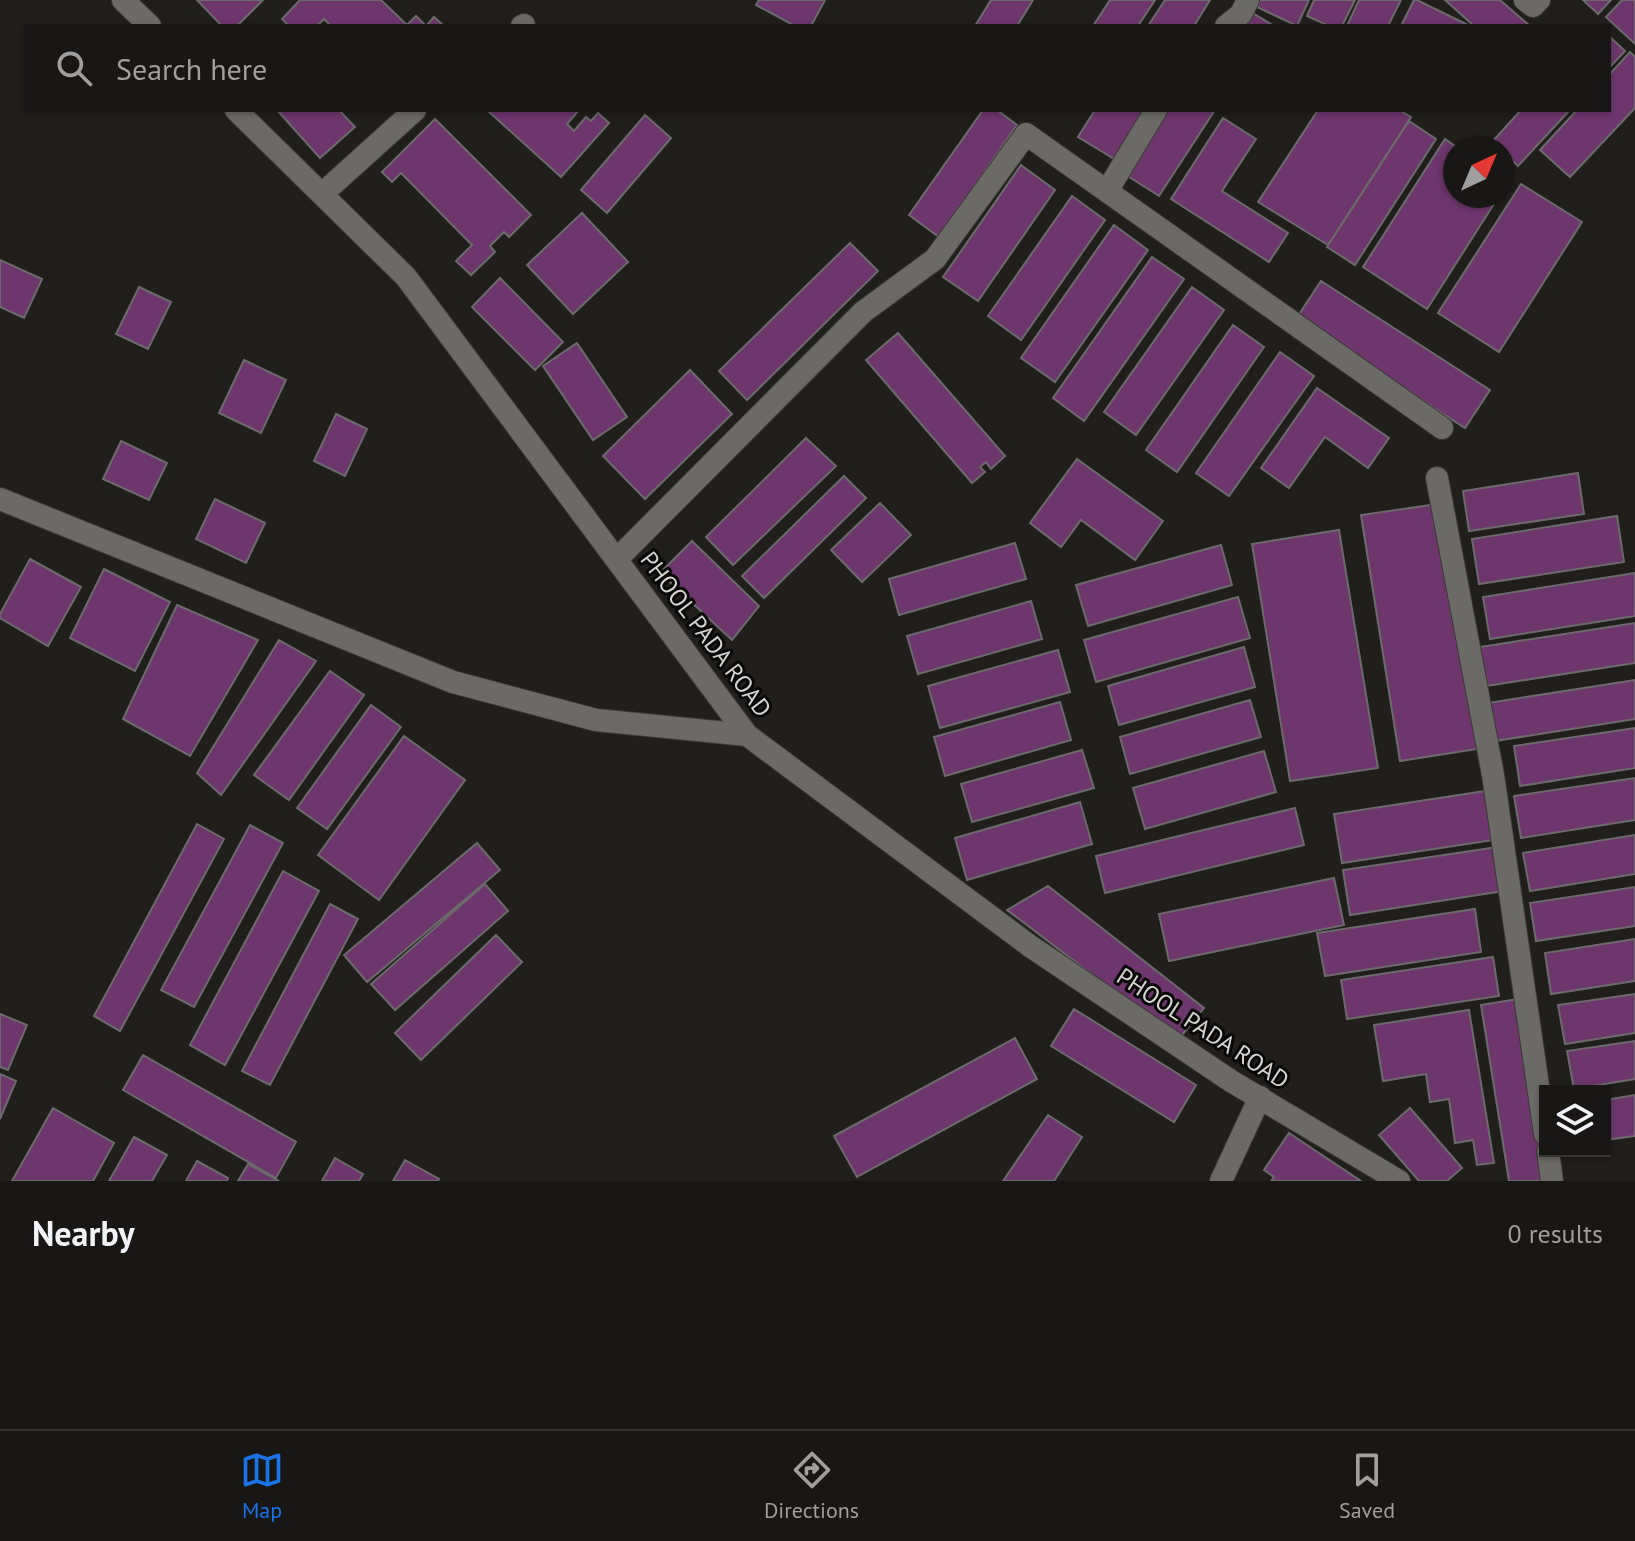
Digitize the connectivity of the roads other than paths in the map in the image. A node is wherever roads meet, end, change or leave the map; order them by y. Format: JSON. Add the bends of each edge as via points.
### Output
{"nodes":[{"id":1,"x":123,"y":0,"type":"edge"},
{"id":2,"x":1248,"y":0,"type":"edge"},
{"id":3,"x":1525,"y":0,"type":"edge"},
{"id":4,"x":1539,"y":0,"type":"edge"},
{"id":5,"x":148,"y":24,"type":"edge"},
{"id":6,"x":1228,"y":24,"type":"edge"},
{"id":7,"x":238,"y":112,"type":"edge"},
{"id":8,"x":413,"y":112,"type":"edge"},
{"id":9,"x":1155,"y":112,"type":"edge"},
{"id":10,"x":1107,"y":191,"type":"junction"},
{"id":11,"x":322,"y":194,"type":"junction"},
{"id":12,"x":1442,"y":428,"type":"dead end"},
{"id":13,"x":1437,"y":478,"type":"dead end"},
{"id":14,"x":0,"y":499,"type":"edge"},
{"id":15,"x":617,"y":559,"type":"junction"},
{"id":16,"x":747,"y":735,"type":"junction"},
{"id":17,"x":1539,"y":1093,"type":"edge"},
{"id":18,"x":1260,"y":1097,"type":"junction"},
{"id":19,"x":1549,"y":1157,"type":"edge"},
{"id":20,"x":1221,"y":1181,"type":"edge"},
{"id":21,"x":1399,"y":1181,"type":"edge"},
{"id":22,"x":1552,"y":1181,"type":"edge"}],
"edges":[{"from":1,"to":5,"type":"street"},
{"from":2,"to":6,"type":"street"},
{"from":3,"to":4,"type":"street","via":[[1533,6]]},
{"from":7,"to":11,"type":"street","name":"PHOOL PADA ROAD"},
{"from":8,"to":11,"type":"street"},
{"from":9,"to":10,"type":"street"},
{"from":10,"to":12,"type":"street"},
{"from":10,"to":15,"type":"street","via":[[1026,134],[935,259],[863,312]]},
{"from":11,"to":15,"type":"street","name":"PHOOL PADA ROAD","via":[[406,277]]},
{"from":13,"to":17,"type":"street","via":[[1493,775]]},
{"from":14,"to":16,"type":"street","via":[[453,682],[596,720]]},
{"from":15,"to":16,"type":"street","name":"PHOOL PADA ROAD"},
{"from":16,"to":18,"type":"street","name":"PHOOL PADA ROAD","via":[[1030,946]]},
{"from":18,"to":20,"type":"street"},
{"from":18,"to":21,"type":"street","name":"PHOOL PADA ROAD"},
{"from":19,"to":22,"type":"street"}]}
